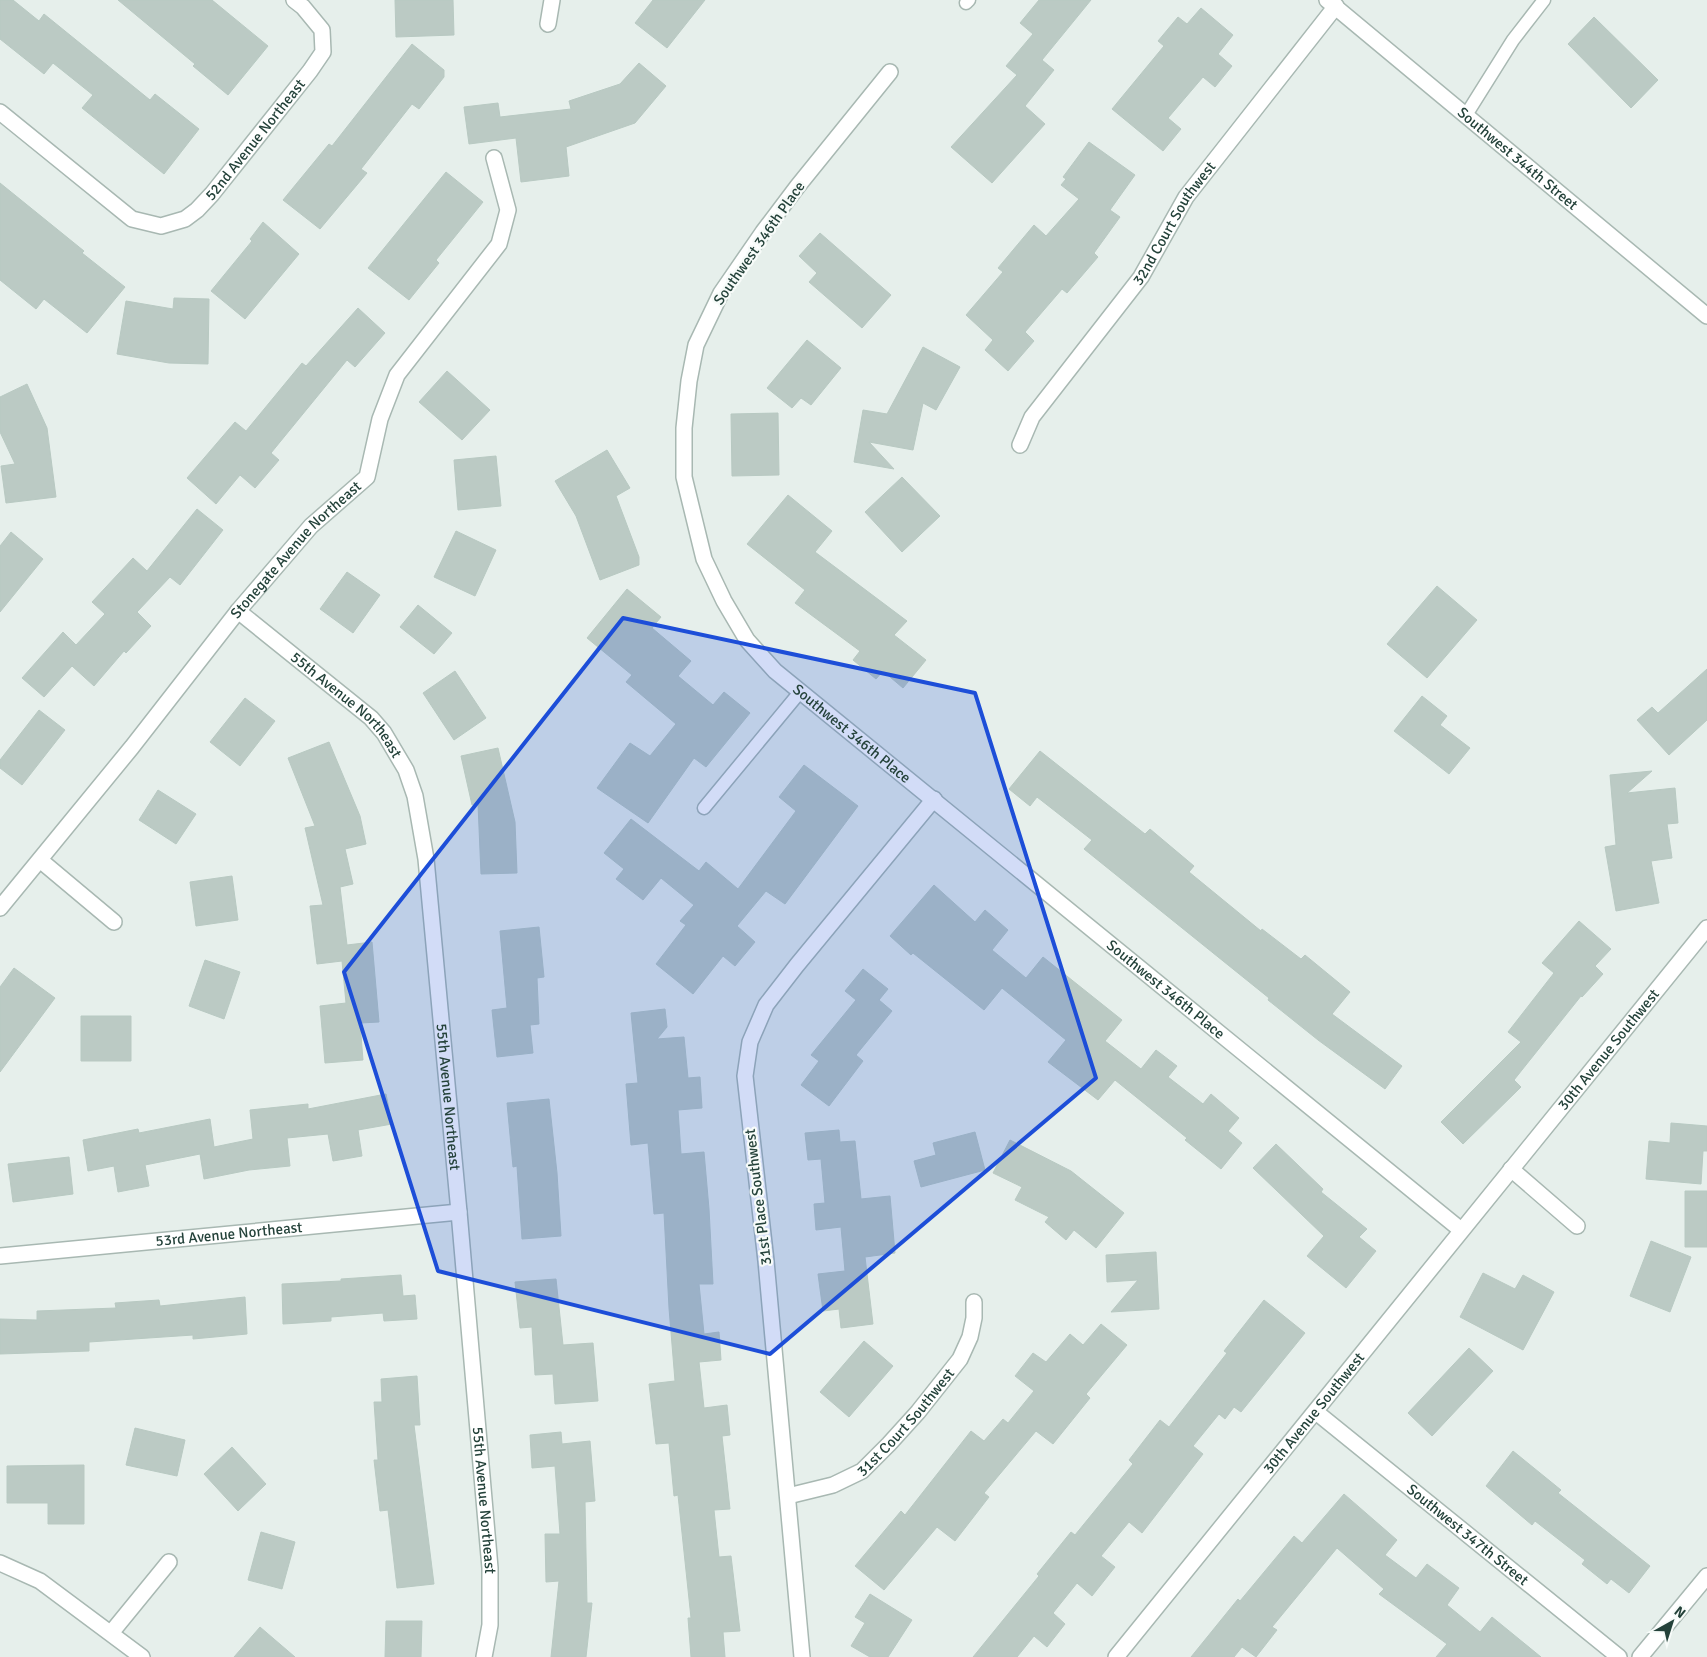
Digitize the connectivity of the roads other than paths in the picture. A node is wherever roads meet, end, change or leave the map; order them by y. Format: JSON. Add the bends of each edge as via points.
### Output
{"nodes":[{"id":1,"x":294,"y":0,"type":"edge"},
{"id":2,"x":552,"y":0,"type":"edge"},
{"id":3,"x":1544,"y":0,"type":"edge"},
{"id":4,"x":1330,"y":2,"type":"edge"},
{"id":5,"x":548,"y":24,"type":"dead end"},
{"id":6,"x":890,"y":72,"type":"dead end"},
{"id":7,"x":0,"y":112,"type":"edge"},
{"id":8,"x":1466,"y":115,"type":"junction"},
{"id":9,"x":494,"y":158,"type":"dead end"},
{"id":10,"x":1707,"y":316,"type":"edge"},
{"id":11,"x":1020,"y":445,"type":"dead end"},
{"id":12,"x":238,"y":611,"type":"junction"},
{"id":13,"x":800,"y":692,"type":"junction"},
{"id":14,"x":934,"y":800,"type":"junction"},
{"id":15,"x":704,"y":808,"type":"dead end"},
{"id":16,"x":40,"y":860,"type":"junction"},
{"id":17,"x":0,"y":908,"type":"edge"},
{"id":18,"x":114,"y":922,"type":"dead end"},
{"id":19,"x":1707,"y":928,"type":"edge"},
{"id":20,"x":1511,"y":1169,"type":"junction"},
{"id":21,"x":459,"y":1212,"type":"junction"},
{"id":22,"x":1577,"y":1226,"type":"dead end"},
{"id":23,"x":1462,"y":1230,"type":"junction"},
{"id":24,"x":0,"y":1256,"type":"edge"},
{"id":25,"x":974,"y":1302,"type":"dead end"},
{"id":26,"x":1316,"y":1412,"type":"junction"},
{"id":27,"x":788,"y":1496,"type":"junction"},
{"id":28,"x":169,"y":1562,"type":"dead end"},
{"id":29,"x":0,"y":1563,"type":"edge"},
{"id":30,"x":1707,"y":1576,"type":"edge"},
{"id":31,"x":112,"y":1633,"type":"junction"},
{"id":32,"x":142,"y":1657,"type":"edge"},
{"id":33,"x":484,"y":1657,"type":"edge"},
{"id":34,"x":802,"y":1657,"type":"edge"},
{"id":35,"x":1116,"y":1657,"type":"edge"},
{"id":36,"x":1619,"y":1657,"type":"edge"},
{"id":37,"x":1640,"y":1657,"type":"edge"}],
"edges":[{"from":1,"to":7,"type":"street","name":"52nd Avenue Northeast","via":[[322,30],[323,52],[212,194],[185,219],[161,226],[132,218]]},
{"from":2,"to":5,"type":"street"},
{"from":3,"to":8,"type":"lane","via":[[1513,40]]},
{"from":4,"to":8,"type":"street","name":"Southwest 344th Street"},
{"from":4,"to":11,"type":"street","name":"32nd Court Southwest","via":[[1186,198],[1141,277],[1032,417]]},
{"from":6,"to":13,"type":"street","name":"Southwest 346th Place","via":[[797,187],[722,293],[696,345],[689,381],[684,428],[684,477],[704,559],[747,640],[775,671]]},
{"from":8,"to":10,"type":"street","name":"Southwest 344th Street"},
{"from":9,"to":12,"type":"street","name":"Stonegate Avenue Northeast","via":[[508,210],[499,244],[397,375],[380,419],[367,477],[311,526]]},
{"from":12,"to":16,"type":"street","name":"Stonegate Avenue Northeast"},
{"from":12,"to":21,"type":"street","name":"55th Avenue Northeast","via":[[371,718],[406,770],[415,796],[426,858]]},
{"from":13,"to":14,"type":"street","name":"Southwest 346th Place"},
{"from":13,"to":15,"type":"lane"},
{"from":14,"to":23,"type":"street","name":"Southwest 346th Place"},
{"from":14,"to":27,"type":"street","name":"31st Place Southwest","via":[[766,1005],[750,1042],[745,1076]]},
{"from":16,"to":17,"type":"street","name":"Stonegate Avenue Northeast"},
{"from":16,"to":18,"type":"street"},
{"from":19,"to":20,"type":"street","name":"30th Avenue Southwest"},
{"from":20,"to":22,"type":"street"},
{"from":20,"to":23,"type":"street","name":"30th Avenue Southwest"},
{"from":21,"to":24,"type":"street","name":"53rd Avenue Northeast"},
{"from":21,"to":33,"type":"street","name":"55th Avenue Northeast","via":[[490,1568],[490,1625]]},
{"from":23,"to":26,"type":"street","name":"30th Avenue Southwest"},
{"from":25,"to":27,"type":"street","name":"31st Court Southwest","via":[[970,1337],[960,1359],[889,1444],[862,1471],[833,1485]]},
{"from":26,"to":35,"type":"street","name":"30th Avenue Southwest"},
{"from":26,"to":36,"type":"street","name":"Southwest 347th Street"},
{"from":27,"to":34,"type":"street","name":"31st Place Southwest"},
{"from":28,"to":31,"type":"street"},
{"from":29,"to":31,"type":"street","via":[[40,1581]]},
{"from":30,"to":37,"type":"street"},
{"from":31,"to":32,"type":"street"}]}
